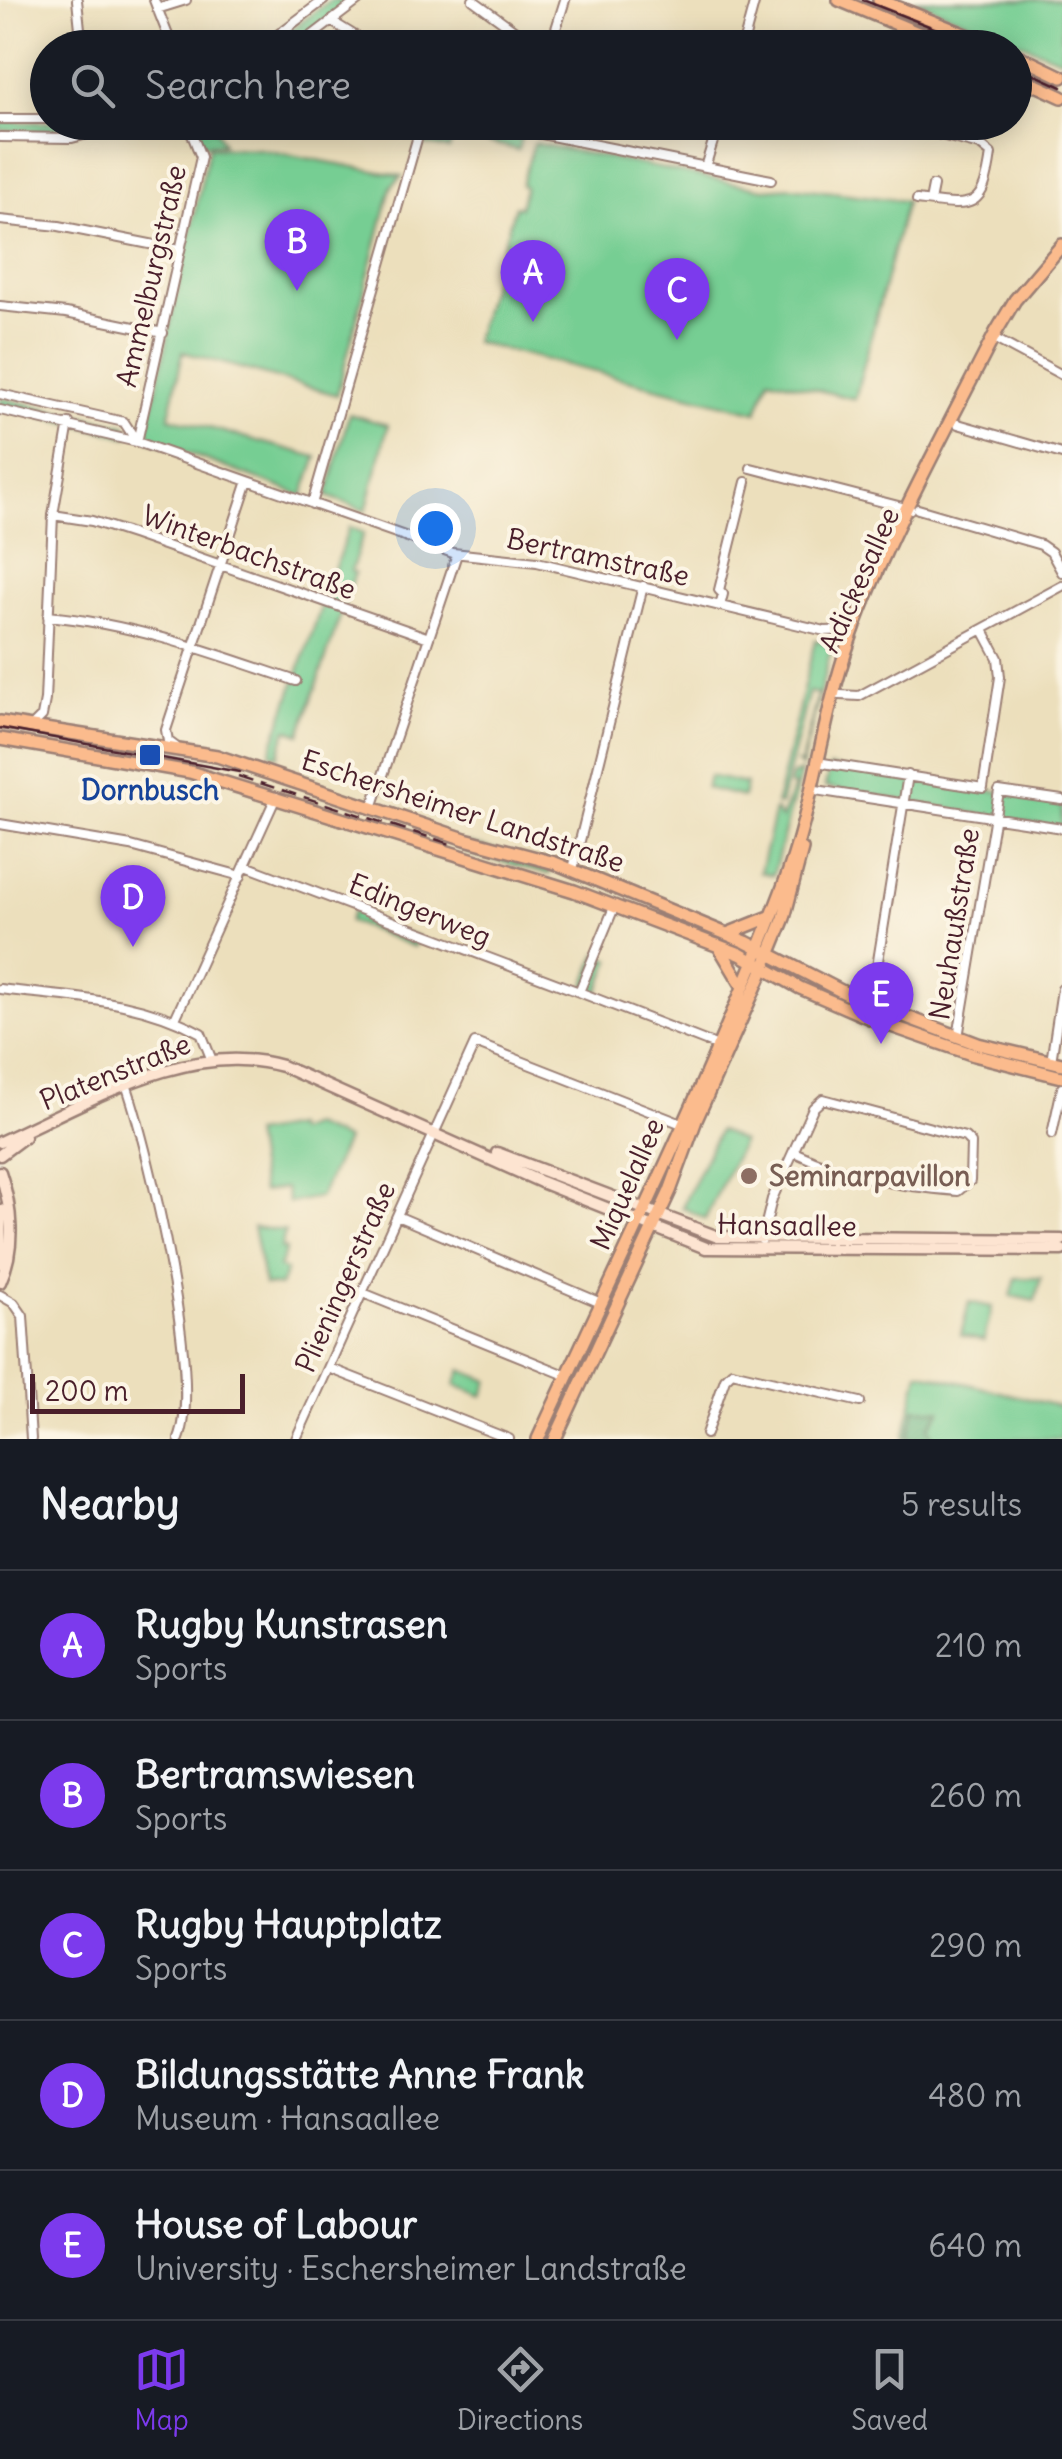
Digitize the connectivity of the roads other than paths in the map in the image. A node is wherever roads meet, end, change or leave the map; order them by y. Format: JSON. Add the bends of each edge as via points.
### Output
{"nodes":[{"id":1,"x":77,"y":0,"type":"edge"},
{"id":2,"x":186,"y":0,"type":"edge"},
{"id":3,"x":324,"y":0,"type":"edge"},
{"id":4,"x":360,"y":0,"type":"edge"},
{"id":5,"x":473,"y":0,"type":"edge"},
{"id":6,"x":564,"y":0,"type":"edge"},
{"id":7,"x":755,"y":0,"type":"edge"},
{"id":8,"x":839,"y":0,"type":"edge"},
{"id":9,"x":879,"y":0,"type":"edge"},
{"id":10,"x":156,"y":4,"type":"edge"},
{"id":11,"x":331,"y":21,"type":"junction"},
{"id":12,"x":80,"y":30,"type":"edge"},
{"id":13,"x":166,"y":30,"type":"edge"},
{"id":14,"x":284,"y":30,"type":"edge"},
{"id":15,"x":319,"y":30,"type":"edge"},
{"id":16,"x":346,"y":30,"type":"edge"},
{"id":17,"x":513,"y":30,"type":"edge"},
{"id":18,"x":555,"y":30,"type":"edge"},
{"id":19,"x":747,"y":30,"type":"edge"},
{"id":20,"x":911,"y":30,"type":"edge"},
{"id":21,"x":954,"y":30,"type":"edge"},
{"id":22,"x":1032,"y":62,"type":"edge"},
{"id":23,"x":1062,"y":76,"type":"edge"},
{"id":24,"x":1032,"y":84,"type":"edge"},
{"id":25,"x":1062,"y":98,"type":"edge"},
{"id":26,"x":0,"y":119,"type":"edge"},
{"id":27,"x":30,"y":119,"type":"edge"},
{"id":28,"x":0,"y":138,"type":"edge"},
{"id":29,"x":30,"y":138,"type":"edge"},
{"id":30,"x":194,"y":140,"type":"edge"},
{"id":31,"x":417,"y":140,"type":"edge"},
{"id":32,"x":592,"y":140,"type":"edge"},
{"id":33,"x":713,"y":140,"type":"edge"},
{"id":34,"x":955,"y":140,"type":"edge"},
{"id":35,"x":706,"y":164,"type":"junction"},
{"id":36,"x":771,"y":180,"type":"dead end"},
{"id":37,"x":933,"y":186,"type":"dead end"},
{"id":38,"x":917,"y":200,"type":"dead end"},
{"id":39,"x":930,"y":201,"type":"junction"},
{"id":40,"x":0,"y":220,"type":"edge"},
{"id":41,"x":1062,"y":245,"type":"edge"},
{"id":42,"x":180,"y":250,"type":"junction"},
{"id":43,"x":1062,"y":255,"type":"edge"},
{"id":44,"x":0,"y":306,"type":"edge"},
{"id":45,"x":163,"y":333,"type":"junction"},
{"id":46,"x":998,"y":342,"type":"junction"},
{"id":47,"x":1062,"y":375,"type":"edge"},
{"id":48,"x":0,"y":394,"type":"edge"},
{"id":49,"x":0,"y":410,"type":"edge"},
{"id":50,"x":69,"y":423,"type":"junction"},
{"id":51,"x":958,"y":424,"type":"junction"},
{"id":52,"x":137,"y":442,"type":"junction"},
{"id":53,"x":1062,"y":454,"type":"edge"},
{"id":54,"x":751,"y":468,"type":"dead end"},
{"id":55,"x":248,"y":481,"type":"junction"},
{"id":56,"x":746,"y":482,"type":"dead end"},
{"id":57,"x":312,"y":504,"type":"junction"},
{"id":58,"x":914,"y":509,"type":"junction"},
{"id":59,"x":53,"y":515,"type":"junction"},
{"id":60,"x":457,"y":554,"type":"junction"},
{"id":61,"x":220,"y":566,"type":"junction"},
{"id":62,"x":1062,"y":572,"type":"edge"},
{"id":63,"x":643,"y":586,"type":"junction"},
{"id":64,"x":1062,"y":586,"type":"edge"},
{"id":65,"x":720,"y":606,"type":"junction"},
{"id":66,"x":48,"y":616,"type":"junction"},
{"id":67,"x":853,"y":630,"type":"junction"},
{"id":68,"x":982,"y":630,"type":"junction"},
{"id":69,"x":824,"y":631,"type":"junction"},
{"id":70,"x":429,"y":638,"type":"junction"},
{"id":71,"x":194,"y":646,"type":"junction"},
{"id":72,"x":845,"y":654,"type":"junction"},
{"id":73,"x":296,"y":681,"type":"dead end"},
{"id":74,"x":840,"y":695,"type":"junction"},
{"id":75,"x":0,"y":722,"type":"edge"},
{"id":76,"x":31,"y":727,"type":"junction"},
{"id":77,"x":0,"y":739,"type":"edge"},
{"id":78,"x":176,"y":747,"type":"junction"},
{"id":79,"x":823,"y":763,"type":"junction"},
{"id":80,"x":908,"y":775,"type":"junction"},
{"id":81,"x":816,"y":790,"type":"junction"},
{"id":82,"x":276,"y":797,"type":"junction"},
{"id":83,"x":1062,"y":800,"type":"edge"},
{"id":84,"x":904,"y":804,"type":"junction"},
{"id":85,"x":372,"y":808,"type":"junction"},
{"id":86,"x":994,"y":818,"type":"junction"},
{"id":87,"x":0,"y":824,"type":"edge"},
{"id":88,"x":1062,"y":828,"type":"edge"},
{"id":89,"x":246,"y":866,"type":"junction"},
{"id":90,"x":240,"y":876,"type":"junction"},
{"id":91,"x":570,"y":881,"type":"junction"},
{"id":92,"x":612,"y":910,"type":"junction"},
{"id":93,"x":772,"y":916,"type":"junction"},
{"id":94,"x":728,"y":934,"type":"junction"},
{"id":95,"x":718,"y":945,"type":"junction"},
{"id":96,"x":764,"y":951,"type":"junction"},
{"id":97,"x":759,"y":964,"type":"junction"},
{"id":98,"x":743,"y":987,"type":"junction"},
{"id":99,"x":1062,"y":988,"type":"edge"},
{"id":100,"x":0,"y":989,"type":"edge"},
{"id":101,"x":579,"y":992,"type":"junction"},
{"id":102,"x":871,"y":1004,"type":"junction"},
{"id":103,"x":175,"y":1019,"type":"junction"},
{"id":104,"x":958,"y":1037,"type":"junction"},
{"id":105,"x":718,"y":1046,"type":"junction"},
{"id":106,"x":211,"y":1058,"type":"junction"},
{"id":107,"x":1056,"y":1063,"type":"edge"},
{"id":108,"x":1062,"y":1077,"type":"edge"},
{"id":109,"x":126,"y":1087,"type":"junction"},
{"id":110,"x":1062,"y":1088,"type":"edge"},
{"id":111,"x":682,"y":1124,"type":"junction"},
{"id":112,"x":37,"y":1128,"type":"junction"},
{"id":113,"x":437,"y":1131,"type":"junction"},
{"id":114,"x":1052,"y":1134,"type":"dead end"},
{"id":115,"x":0,"y":1142,"type":"edge"},
{"id":116,"x":794,"y":1152,"type":"junction"},
{"id":117,"x":0,"y":1154,"type":"edge"},
{"id":118,"x":0,"y":1172,"type":"edge"},
{"id":119,"x":0,"y":1210,"type":"edge"},
{"id":120,"x":397,"y":1216,"type":"junction"},
{"id":121,"x":647,"y":1218,"type":"junction"},
{"id":122,"x":762,"y":1240,"type":"junction"},
{"id":123,"x":1062,"y":1240,"type":"edge"},
{"id":124,"x":1062,"y":1250,"type":"edge"},
{"id":125,"x":0,"y":1265,"type":"edge"},
{"id":126,"x":0,"y":1282,"type":"edge"},
{"id":127,"x":362,"y":1293,"type":"junction"},
{"id":128,"x":0,"y":1295,"type":"edge"},
{"id":129,"x":600,"y":1304,"type":"junction"},
{"id":130,"x":329,"y":1368,"type":"junction"},
{"id":131,"x":568,"y":1376,"type":"junction"},
{"id":132,"x":860,"y":1402,"type":"dead end"},
{"id":133,"x":706,"y":1434,"type":"dead end"},
{"id":134,"x":32,"y":1439,"type":"edge"},
{"id":135,"x":178,"y":1439,"type":"edge"},
{"id":136,"x":296,"y":1439,"type":"edge"},
{"id":137,"x":509,"y":1439,"type":"edge"},
{"id":138,"x":538,"y":1439,"type":"edge"},
{"id":139,"x":555,"y":1439,"type":"edge"}],
"edges":[{"from":1,"to":12,"type":"street"},
{"from":2,"to":10,"type":"street"},
{"from":3,"to":14,"type":"street"},
{"from":4,"to":11,"type":"street"},
{"from":5,"to":17,"type":"street"},
{"from":6,"to":18,"type":"street"},
{"from":7,"to":19,"type":"street"},
{"from":8,"to":20,"type":"main road"},
{"from":9,"to":21,"type":"main road"},
{"from":10,"to":13,"type":"street"},
{"from":11,"to":15,"type":"street"},
{"from":11,"to":16,"type":"street"},
{"from":22,"to":23,"type":"main road"},
{"from":24,"to":25,"type":"main road"},
{"from":26,"to":27,"type":"street"},
{"from":28,"to":29,"type":"street"},
{"from":30,"to":42,"type":"street","name":"Ammelburgstraße","via":[[201,157]]},
{"from":31,"to":57,"type":"street"},
{"from":32,"to":35,"type":"street"},
{"from":33,"to":35,"type":"street"},
{"from":34,"to":39,"type":"street","via":[[992,154],[986,193],[968,201]]},
{"from":35,"to":36,"type":"street"},
{"from":37,"to":39,"type":"street"},
{"from":38,"to":39,"type":"street"},
{"from":40,"to":42,"type":"street"},
{"from":41,"to":58,"type":"main road","name":"Adickesallee","via":[[996,332]]},
{"from":42,"to":45,"type":"street","name":"Ammelburgstraße"},
{"from":43,"to":46,"type":"main road","name":"Adickesallee"},
{"from":44,"to":45,"type":"street"},
{"from":45,"to":52,"type":"street","name":"Ammelburgstraße"},
{"from":46,"to":47,"type":"street"},
{"from":46,"to":51,"type":"main road","name":"Adickesallee"},
{"from":48,"to":52,"type":"street","name":"Bertramstraße","via":[[124,422]]},
{"from":49,"to":50,"type":"street","name":"Bertramstraße"},
{"from":50,"to":52,"type":"street","name":"Bertramstraße"},
{"from":50,"to":59,"type":"street"},
{"from":51,"to":53,"type":"street"},
{"from":51,"to":58,"type":"main road","name":"Adickesallee"},
{"from":52,"to":55,"type":"street","name":"Bertramstraße"},
{"from":54,"to":58,"type":"street","name":"Adickesallee"},
{"from":55,"to":57,"type":"street","name":"Bertramstraße"},
{"from":55,"to":61,"type":"street"},
{"from":56,"to":65,"type":"street"},
{"from":57,"to":60,"type":"street","name":"Bertramstraße"},
{"from":58,"to":62,"type":"street","via":[[1041,545]]},
{"from":58,"to":67,"type":"main road","name":"Adickesallee"},
{"from":58,"to":74,"type":"main road","name":"Adickesallee"},
{"from":59,"to":61,"type":"street","name":"Winterbachstraße","via":[[92,521]]},
{"from":59,"to":66,"type":"street"},
{"from":60,"to":63,"type":"street","name":"Bertramstraße","via":[[538,562]]},
{"from":60,"to":70,"type":"street"},
{"from":61,"to":70,"type":"street","name":"Winterbachstraße"},
{"from":61,"to":71,"type":"street"},
{"from":63,"to":65,"type":"street","name":"Bertramstraße"},
{"from":63,"to":91,"type":"street"},
{"from":64,"to":68,"type":"street"},
{"from":65,"to":69,"type":"street","name":"Bertramstraße"},
{"from":66,"to":71,"type":"street","via":[[98,621]]},
{"from":66,"to":76,"type":"street","via":[[44,709]]},
{"from":67,"to":69,"type":"street","name":"Bertramstraße"},
{"from":67,"to":72,"type":"main road","name":"Adickesallee"},
{"from":68,"to":74,"type":"street","via":[[858,696]]},
{"from":68,"to":80,"type":"street","via":[[1000,677],[983,788]]},
{"from":69,"to":72,"type":"street","via":[[838,638]]},
{"from":70,"to":85,"type":"street"},
{"from":71,"to":73,"type":"street"},
{"from":71,"to":78,"type":"street","via":[[166,730]]},
{"from":72,"to":93,"type":"main road","name":"Adickesallee"},
{"from":74,"to":79,"type":"main road","name":"Adickesallee"},
{"from":75,"to":76,"type":"main road","name":"Eschersheimer Landstraße"},
{"from":76,"to":78,"type":"main road","name":"Eschersheimer Landstraße"},
{"from":77,"to":82,"type":"main road","name":"Eschersheimer Landstraße","via":[[190,772]]},
{"from":78,"to":85,"type":"main road","name":"Eschersheimer Landstraße"},
{"from":79,"to":80,"type":"street"},
{"from":79,"to":81,"type":"main road","name":"Adickesallee"},
{"from":80,"to":84,"type":"street"},
{"from":81,"to":84,"type":"street"},
{"from":81,"to":96,"type":"main road","name":"Adickesallee","via":[[794,886]]},
{"from":82,"to":89,"type":"street"},
{"from":82,"to":91,"type":"main road","name":"Eschersheimer Landstraße"},
{"from":83,"to":86,"type":"street","name":"Neuhaußstraße","via":[[999,791]]},
{"from":84,"to":86,"type":"street"},
{"from":84,"to":102,"type":"street"},
{"from":85,"to":91,"type":"main road","name":"Eschersheimer Landstraße"},
{"from":86,"to":88,"type":"street"},
{"from":86,"to":104,"type":"street","name":"Neuhaußstraße"},
{"from":87,"to":90,"type":"street","via":[[131,846]]},
{"from":89,"to":90,"type":"street"},
{"from":89,"to":101,"type":"street","name":"Edingerweg"},
{"from":90,"to":103,"type":"street"},
{"from":91,"to":92,"type":"main road","name":"Eschersheimer Landstraße"},
{"from":91,"to":94,"type":"main road","name":"Eschersheimer Landstraße"},
{"from":92,"to":95,"type":"main road","name":"Eschersheimer Landstraße"},
{"from":92,"to":101,"type":"street"},
{"from":93,"to":94,"type":"main road"},
{"from":93,"to":96,"type":"main road","name":"Adickesallee"},
{"from":94,"to":96,"type":"main road","name":"Eschersheimer Landstraße"},
{"from":95,"to":97,"type":"main road","name":"Eschersheimer Landstraße"},
{"from":95,"to":98,"type":"main road"},
{"from":96,"to":97,"type":"main road","name":"Miquelallee"},
{"from":96,"to":102,"type":"main road","name":"Eschersheimer Landstraße"},
{"from":97,"to":98,"type":"main road","name":"Miquelallee"},
{"from":97,"to":108,"type":"main road","name":"Eschersheimer Landstraße","via":[[874,1020],[974,1056]]},
{"from":97,"to":121,"type":"main road","name":"Miquelallee"},
{"from":98,"to":105,"type":"main road","name":"Miquelallee"},
{"from":99,"to":107,"type":"street"},
{"from":100,"to":103,"type":"street","via":[[105,1000]]},
{"from":101,"to":105,"type":"street","name":"Edingerweg"},
{"from":102,"to":104,"type":"main road","name":"Eschersheimer Landstraße"},
{"from":103,"to":106,"type":"street","via":[[203,1035]]},
{"from":104,"to":107,"type":"main road","name":"Eschersheimer Landstraße"},
{"from":105,"to":111,"type":"main road","name":"Miquelallee"},
{"from":106,"to":109,"type":"main road","name":"Platenstraße"},
{"from":106,"to":113,"type":"main road","name":"Hansaallee","via":[[282,1066]]},
{"from":109,"to":112,"type":"main road","name":"Platenstraße"},
{"from":109,"to":135,"type":"street","via":[[166,1239],[184,1408]]},
{"from":110,"to":114,"type":"street"},
{"from":111,"to":113,"type":"street","name":"Plieningerstraße","via":[[475,1043]]},
{"from":111,"to":121,"type":"main road","name":"Miquelallee"},
{"from":112,"to":115,"type":"main road","name":"Platenstraße"},
{"from":112,"to":117,"type":"main road","name":"Platenstraße"},
{"from":113,"to":120,"type":"street","name":"Plieningerstraße"},
{"from":113,"to":121,"type":"main road","name":"Hansaallee"},
{"from":116,"to":116,"type":"street","via":[[813,1108],[827,1099],[965,1137],[971,1143],[970,1182],[958,1191],[882,1185]]},
{"from":116,"to":122,"type":"street"},
{"from":118,"to":126,"type":"main road","via":[[10,1232]]},
{"from":119,"to":125,"type":"main road"},
{"from":120,"to":127,"type":"street","name":"Plieningerstraße"},
{"from":120,"to":129,"type":"street"},
{"from":121,"to":122,"type":"main road","name":"Hansaallee","via":[[708,1235]]},
{"from":121,"to":124,"type":"main road","name":"Hansaallee","via":[[706,1248]]},
{"from":121,"to":129,"type":"main road","name":"Miquelallee"},
{"from":121,"to":139,"type":"main road","name":"Miquelallee"},
{"from":122,"to":123,"type":"main road","name":"Hansaallee"},
{"from":127,"to":130,"type":"street","name":"Plieningerstraße"},
{"from":127,"to":131,"type":"street"},
{"from":128,"to":134,"type":"street","via":[[23,1316]]},
{"from":129,"to":131,"type":"main road","name":"Miquelallee"},
{"from":130,"to":136,"type":"street","name":"Plieningerstraße"},
{"from":130,"to":137,"type":"street"},
{"from":131,"to":138,"type":"main road","name":"Miquelallee"},
{"from":132,"to":133,"type":"street","via":[[732,1372]]}]}
